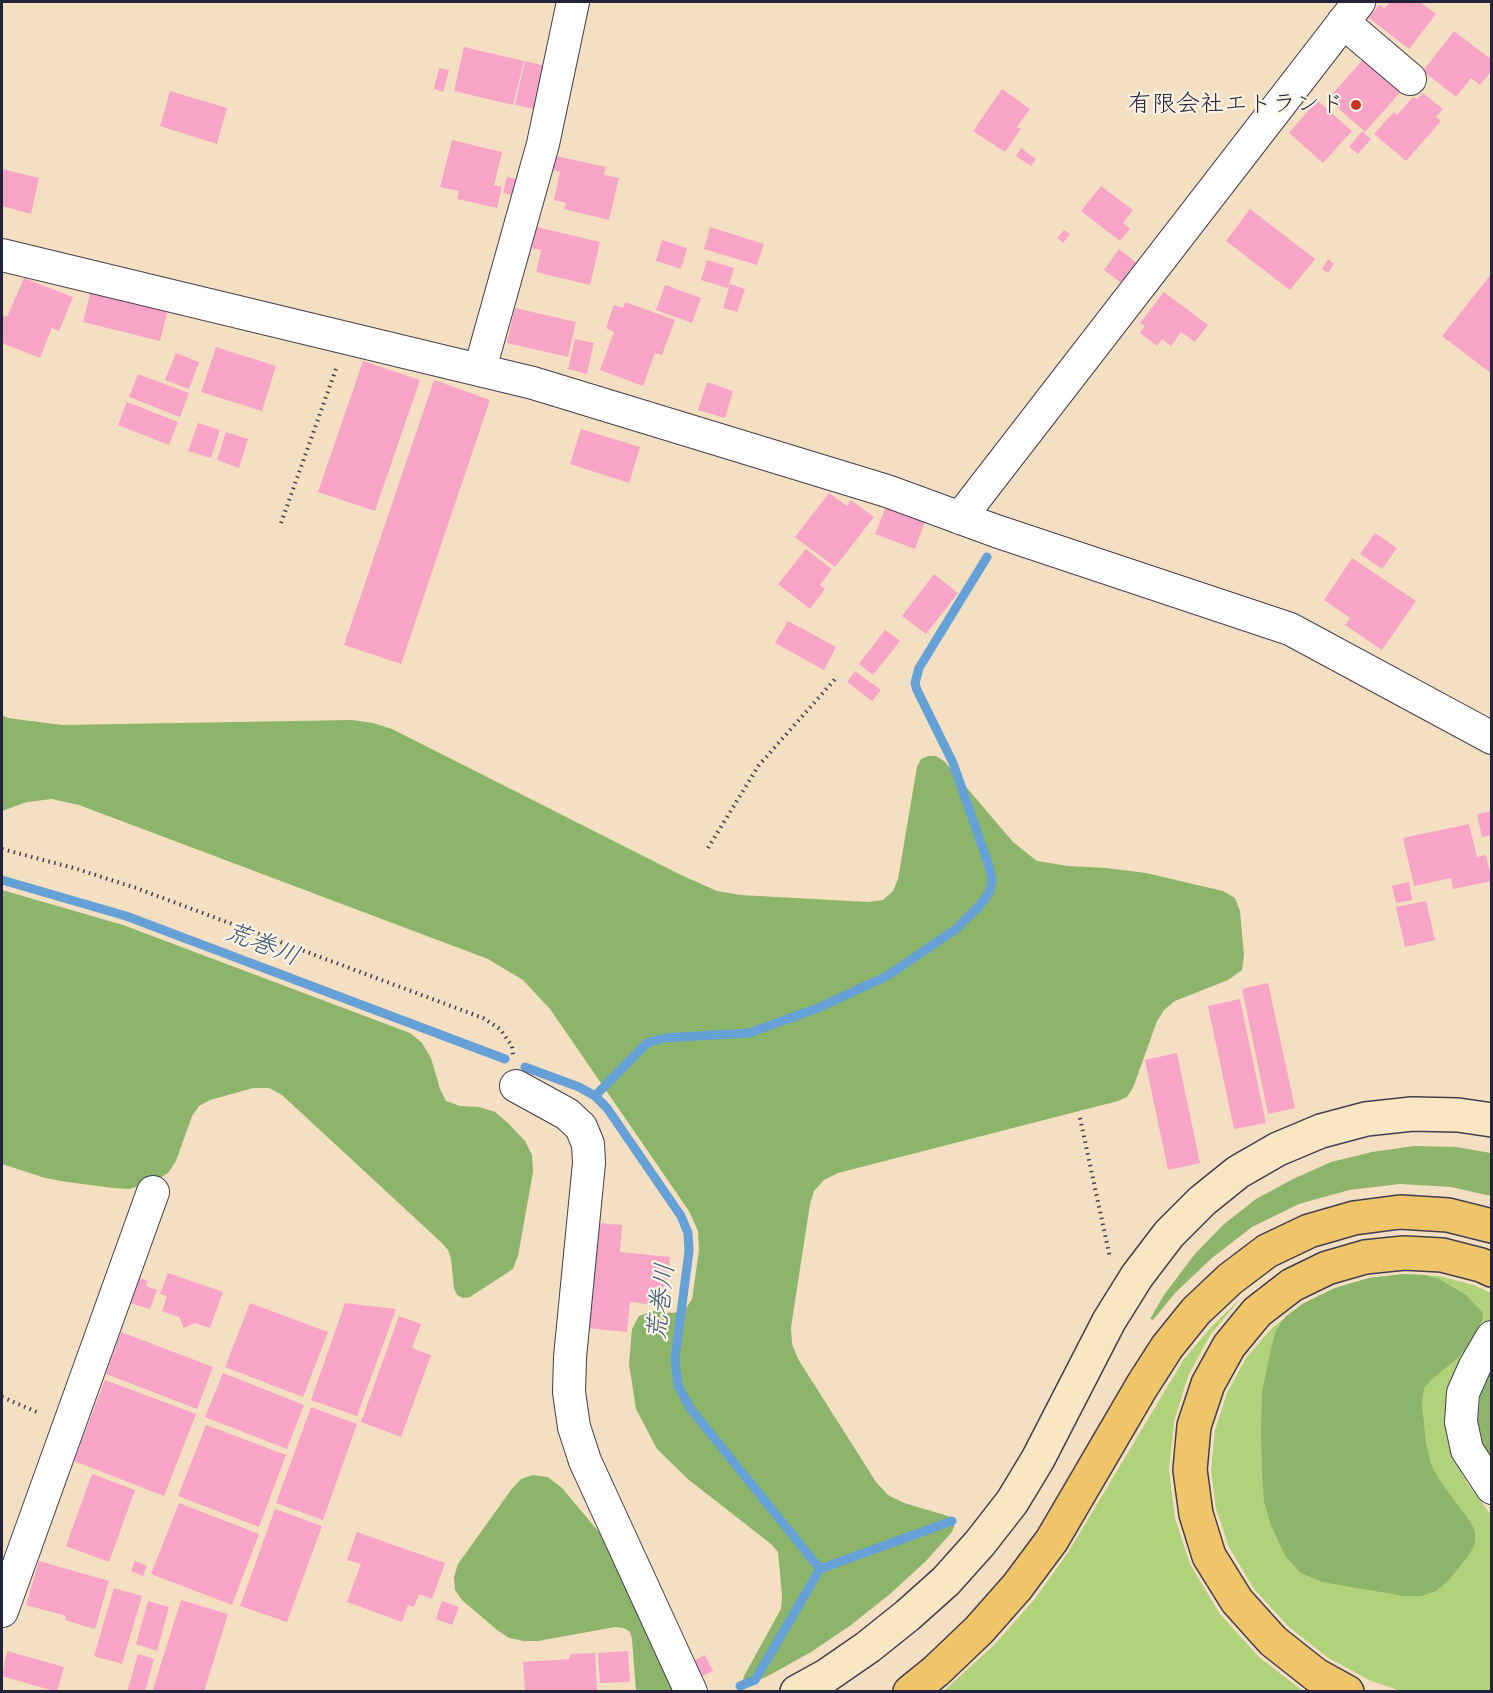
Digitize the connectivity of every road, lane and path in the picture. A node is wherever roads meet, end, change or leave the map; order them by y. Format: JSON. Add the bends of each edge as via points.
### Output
{"nodes":[{"id":1,"x":573,"y":2,"type":"edge"},
{"id":2,"x":1351,"y":12,"type":"edge"},
{"id":3,"x":1410,"y":79,"type":"dead end"},
{"id":4,"x":2,"y":255,"type":"edge"},
{"id":5,"x":344,"y":337,"type":"junction"},
{"id":6,"x":480,"y":369,"type":"junction"},
{"id":7,"x":960,"y":519,"type":"junction"},
{"id":8,"x":281,"y":523,"type":"dead end"},
{"id":9,"x":837,"y":677,"type":"dead end"},
{"id":10,"x":1491,"y":738,"type":"edge"},
{"id":11,"x":708,"y":848,"type":"dead end"},
{"id":12,"x":2,"y":849,"type":"edge"},
{"id":13,"x":516,"y":1086,"type":"joint"},
{"id":14,"x":1080,"y":1118,"type":"dead end"},
{"id":15,"x":1491,"y":1120,"type":"edge"},
{"id":16,"x":153,"y":1192,"type":"dead end"},
{"id":17,"x":1491,"y":1226,"type":"edge"},
{"id":18,"x":1112,"y":1264,"type":"dead end"},
{"id":19,"x":1491,"y":1270,"type":"edge"},
{"id":20,"x":1491,"y":1337,"type":"edge"},
{"id":21,"x":2,"y":1397,"type":"edge"},
{"id":22,"x":69,"y":1424,"type":"junction"},
{"id":23,"x":1491,"y":1488,"type":"edge"},
{"id":24,"x":14,"y":1539,"type":"edge"},
{"id":25,"x":2,"y":1611,"type":"edge"},
{"id":26,"x":691,"y":1692,"type":"edge"},
{"id":27,"x":797,"y":1692,"type":"edge"},
{"id":28,"x":910,"y":1692,"type":"edge"},
{"id":29,"x":1347,"y":1692,"type":"edge"}],
"edges":[{"from":1,"to":6,"type":"street","via":[[543,144]]},
{"from":2,"to":3,"type":"street"},
{"from":2,"to":7,"type":"street"},
{"from":4,"to":5,"type":"street"},
{"from":5,"to":6,"type":"street"},
{"from":5,"to":8,"type":"path"},
{"from":6,"to":7,"type":"street","via":[[876,488]]},
{"from":7,"to":10,"type":"street","via":[[1290,629]]},
{"from":9,"to":11,"type":"path","via":[[759,765]]},
{"from":12,"to":13,"type":"path","via":[[136,888],[483,1018],[500,1029],[512,1046]]},
{"from":13,"to":26,"type":"street","via":[[567,1114],[580,1127],[588,1144],[570,1357],[574,1427],[585,1461]]},
{"from":14,"to":18,"type":"path"},
{"from":15,"to":27,"type":"street","via":[[1412,1114],[1366,1119],[1321,1131],[1238,1172],[1202,1201],[1169,1234],[1137,1276],[1109,1321],[1038,1459],[1012,1502],[980,1543],[908,1615],[860,1653]]},
{"from":16,"to":22,"type":"street"},
{"from":17,"to":28,"type":"highway","via":[[1436,1214],[1400,1212],[1354,1218],[1309,1231],[1267,1251],[1230,1279],[1196,1311],[1167,1347],[1052,1540],[1017,1587],[979,1630]]},
{"from":19,"to":29,"type":"highway","via":[[1442,1256],[1404,1253],[1365,1257],[1327,1268],[1292,1285],[1257,1312],[1228,1346],[1208,1384],[1194,1426],[1190,1470],[1196,1514],[1209,1556],[1237,1601],[1273,1641],[1316,1675]]},
{"from":20,"to":23,"type":"street","via":[[1463,1393],[1461,1422],[1467,1450]]},
{"from":21,"to":22,"type":"path"},
{"from":22,"to":24,"type":"street"},
{"from":24,"to":25,"type":"street"}]}
